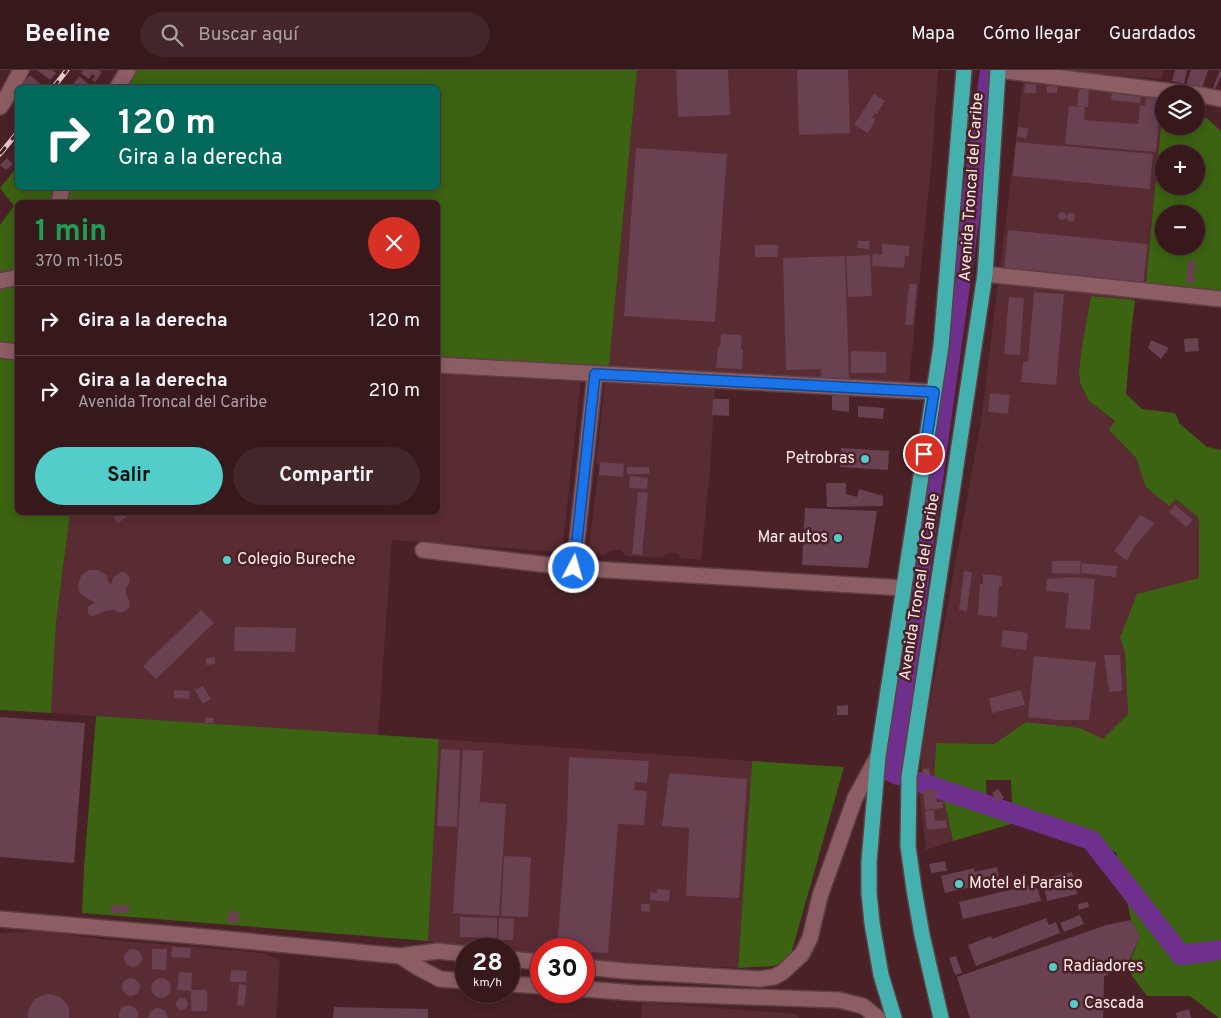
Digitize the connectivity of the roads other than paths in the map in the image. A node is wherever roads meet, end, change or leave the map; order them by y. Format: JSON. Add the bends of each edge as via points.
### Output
{"nodes":[{"id":1,"x":21,"y":70,"type":"edge"},
{"id":2,"x":128,"y":70,"type":"edge"},
{"id":3,"x":964,"y":70,"type":"edge"},
{"id":4,"x":998,"y":70,"type":"edge"},
{"id":5,"x":119,"y":85,"type":"edge"},
{"id":6,"x":1155,"y":89,"type":"edge"},
{"id":7,"x":1205,"y":95,"type":"edge"},
{"id":8,"x":1221,"y":98,"type":"edge"},
{"id":9,"x":0,"y":107,"type":"edge"},
{"id":10,"x":985,"y":274,"type":"junction"},
{"id":11,"x":15,"y":278,"type":"edge"},
{"id":12,"x":0,"y":281,"type":"edge"},
{"id":13,"x":1221,"y":300,"type":"edge"},
{"id":14,"x":0,"y":350,"type":"edge"},
{"id":15,"x":15,"y":352,"type":"edge"},
{"id":16,"x":440,"y":365,"type":"edge"},
{"id":17,"x":595,"y":374,"type":"junction"},
{"id":18,"x":934,"y":392,"type":"junction"},
{"id":19,"x":423,"y":550,"type":"dead end"},
{"id":20,"x":574,"y":568,"type":"junction"},
{"id":21,"x":904,"y":588,"type":"junction"},
{"id":22,"x":878,"y":756,"type":"junction"},
{"id":23,"x":0,"y":920,"type":"edge"},
{"id":24,"x":455,"y":953,"type":"edge"},
{"id":25,"x":400,"y":956,"type":"junction"},
{"id":26,"x":595,"y":968,"type":"edge"},
{"id":27,"x":455,"y":979,"type":"edge"},
{"id":28,"x":759,"y":979,"type":"junction"},
{"id":29,"x":595,"y":990,"type":"edge"},
{"id":30,"x":758,"y":997,"type":"junction"},
{"id":31,"x":878,"y":1018,"type":"edge"},
{"id":32,"x":894,"y":1018,"type":"edge"},
{"id":33,"x":942,"y":1018,"type":"edge"}],
"edges":[{"from":1,"to":9,"type":"street"},
{"from":2,"to":5,"type":"street"},
{"from":3,"to":18,"type":"highway","name":"Avenida Troncal del Caribe","via":[[941,346]]},
{"from":4,"to":6,"type":"street"},
{"from":4,"to":10,"type":"highway","name":"Avenida Troncal del Caribe"},
{"from":7,"to":8,"type":"street"},
{"from":10,"to":13,"type":"street"},
{"from":10,"to":33,"type":"highway","name":"Avenida Troncal del Caribe","via":[[909,777],[908,846],[922,935]]},
{"from":11,"to":12,"type":"street"},
{"from":14,"to":15,"type":"street"},
{"from":16,"to":17,"type":"street"},
{"from":17,"to":18,"type":"street"},
{"from":17,"to":20,"type":"street"},
{"from":18,"to":21,"type":"highway","name":"Avenida Troncal del Caribe"},
{"from":19,"to":20,"type":"street"},
{"from":20,"to":21,"type":"street"},
{"from":21,"to":22,"type":"highway","name":"Avenida Troncal del Caribe"},
{"from":22,"to":28,"type":"street","via":[[855,798],[802,954],[783,972]]},
{"from":22,"to":32,"type":"highway","name":"Avenida Troncal del Caribe","via":[[869,862],[870,894],[881,975]]},
{"from":23,"to":25,"type":"street","via":[[206,936]]},
{"from":24,"to":25,"type":"street","via":[[438,951]]},
{"from":25,"to":27,"type":"street","via":[[440,978]]},
{"from":26,"to":28,"type":"street"},
{"from":28,"to":30,"type":"street"},
{"from":29,"to":30,"type":"street"},
{"from":30,"to":31,"type":"street","via":[[839,1000],[863,1006]]}]}
